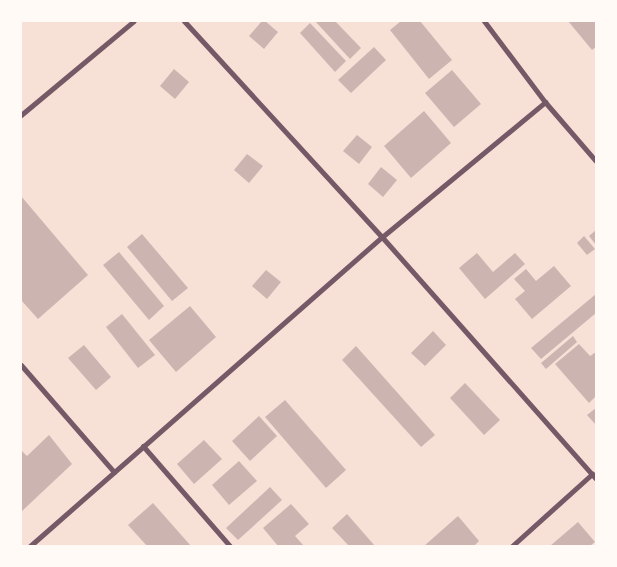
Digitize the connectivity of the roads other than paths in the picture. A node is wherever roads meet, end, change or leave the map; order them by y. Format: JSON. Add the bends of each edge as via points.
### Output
{"nodes":[{"id":1,"x":134,"y":21,"type":"edge"},
{"id":2,"x":184,"y":21,"type":"edge"},
{"id":3,"x":484,"y":21,"type":"edge"},
{"id":4,"x":545,"y":102,"type":"junction"},
{"id":5,"x":21,"y":115,"type":"edge"},
{"id":6,"x":596,"y":161,"type":"edge"},
{"id":7,"x":382,"y":237,"type":"junction"},
{"id":8,"x":21,"y":365,"type":"edge"},
{"id":9,"x":143,"y":446,"type":"junction"},
{"id":10,"x":114,"y":472,"type":"junction"},
{"id":11,"x":592,"y":474,"type":"junction"},
{"id":12,"x":596,"y":479,"type":"edge"},
{"id":13,"x":30,"y":546,"type":"edge"},
{"id":14,"x":230,"y":546,"type":"edge"},
{"id":15,"x":512,"y":546,"type":"edge"}],
"edges":[{"from":1,"to":5,"type":"street"},
{"from":2,"to":7,"type":"street"},
{"from":3,"to":4,"type":"street"},
{"from":4,"to":6,"type":"street"},
{"from":4,"to":7,"type":"street"},
{"from":7,"to":9,"type":"street"},
{"from":7,"to":11,"type":"street"},
{"from":8,"to":10,"type":"street"},
{"from":9,"to":10,"type":"street"},
{"from":9,"to":14,"type":"street"},
{"from":10,"to":13,"type":"street"},
{"from":11,"to":12,"type":"street"},
{"from":11,"to":15,"type":"street"}]}
